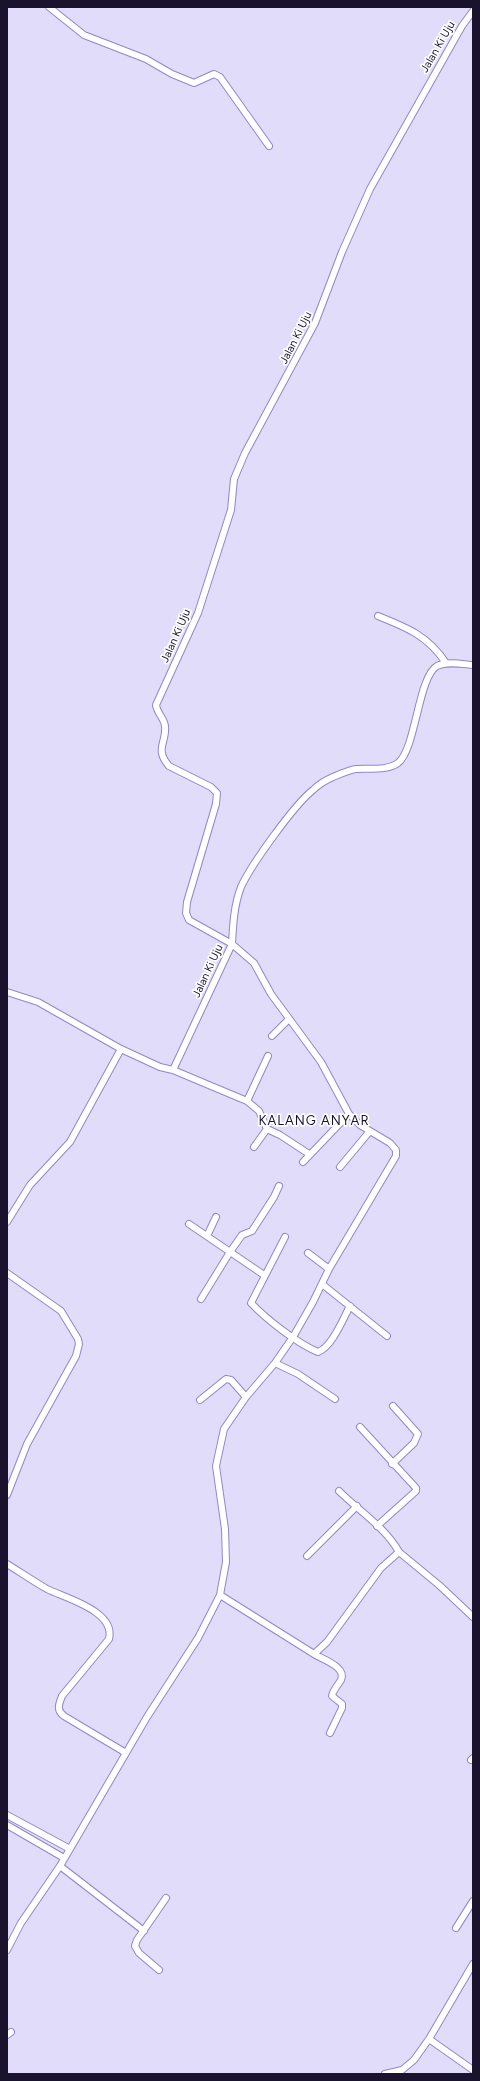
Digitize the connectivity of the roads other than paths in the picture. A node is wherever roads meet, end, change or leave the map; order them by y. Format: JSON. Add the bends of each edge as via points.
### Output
{"nodes":[{"id":1,"x":49,"y":7,"type":"edge"},
{"id":2,"x":473,"y":11,"type":"edge"},
{"id":3,"x":269,"y":146,"type":"dead end"},
{"id":4,"x":378,"y":616,"type":"dead end"},
{"id":5,"x":446,"y":663,"type":"junction"},
{"id":6,"x":473,"y":665,"type":"edge"},
{"id":7,"x":232,"y":944,"type":"junction"},
{"id":8,"x":7,"y":992,"type":"edge"},
{"id":9,"x":289,"y":1019,"type":"junction"},
{"id":10,"x":272,"y":1036,"type":"dead end"},
{"id":11,"x":121,"y":1049,"type":"junction"},
{"id":12,"x":268,"y":1056,"type":"dead end"},
{"id":13,"x":173,"y":1070,"type":"junction"},
{"id":14,"x":248,"y":1101,"type":"junction"},
{"id":15,"x":349,"y":1114,"type":"junction"},
{"id":16,"x":267,"y":1128,"type":"junction"},
{"id":17,"x":370,"y":1131,"type":"junction"},
{"id":18,"x":254,"y":1147,"type":"dead end"},
{"id":19,"x":309,"y":1154,"type":"junction"},
{"id":20,"x":302,"y":1162,"type":"dead end"},
{"id":21,"x":340,"y":1167,"type":"dead end"},
{"id":22,"x":279,"y":1186,"type":"dead end"},
{"id":23,"x":216,"y":1217,"type":"dead end"},
{"id":24,"x":7,"y":1222,"type":"edge"},
{"id":25,"x":189,"y":1224,"type":"dead end"},
{"id":26,"x":207,"y":1236,"type":"junction"},
{"id":27,"x":285,"y":1237,"type":"dead end"},
{"id":28,"x":230,"y":1252,"type":"junction"},
{"id":29,"x":308,"y":1253,"type":"dead end"},
{"id":30,"x":329,"y":1269,"type":"junction"},
{"id":31,"x":7,"y":1273,"type":"edge"},
{"id":32,"x":264,"y":1275,"type":"junction"},
{"id":33,"x":322,"y":1284,"type":"junction"},
{"id":34,"x":201,"y":1299,"type":"dead end"},
{"id":35,"x":350,"y":1306,"type":"junction"},
{"id":36,"x":387,"y":1336,"type":"dead end"},
{"id":37,"x":293,"y":1337,"type":"junction"},
{"id":38,"x":275,"y":1363,"type":"junction"},
{"id":39,"x":246,"y":1397,"type":"junction"},
{"id":40,"x":335,"y":1399,"type":"dead end"},
{"id":41,"x":200,"y":1400,"type":"dead end"},
{"id":42,"x":393,"y":1406,"type":"dead end"},
{"id":43,"x":360,"y":1427,"type":"dead end"},
{"id":44,"x":392,"y":1464,"type":"junction"},
{"id":45,"x":339,"y":1491,"type":"dead end"},
{"id":46,"x":7,"y":1495,"type":"edge"},
{"id":47,"x":356,"y":1506,"type":"junction"},
{"id":48,"x":377,"y":1526,"type":"junction"},
{"id":49,"x":399,"y":1552,"type":"junction"},
{"id":50,"x":307,"y":1556,"type":"dead end"},
{"id":51,"x":7,"y":1564,"type":"edge"},
{"id":52,"x":220,"y":1595,"type":"junction"},
{"id":53,"x":473,"y":1617,"type":"edge"},
{"id":54,"x":314,"y":1654,"type":"junction"},
{"id":55,"x":330,"y":1733,"type":"dead end"},
{"id":56,"x":126,"y":1753,"type":"junction"},
{"id":57,"x":7,"y":1815,"type":"edge"},
{"id":58,"x":7,"y":1825,"type":"edge"},
{"id":59,"x":70,"y":1849,"type":"junction"},
{"id":60,"x":64,"y":1858,"type":"junction"},
{"id":61,"x":60,"y":1866,"type":"junction"},
{"id":62,"x":166,"y":1898,"type":"dead end"},
{"id":63,"x":473,"y":1901,"type":"edge"},
{"id":64,"x":456,"y":1928,"type":"dead end"},
{"id":65,"x":144,"y":1931,"type":"junction"},
{"id":66,"x":7,"y":1950,"type":"edge"},
{"id":67,"x":473,"y":1964,"type":"edge"},
{"id":68,"x":159,"y":1970,"type":"dead end"},
{"id":69,"x":429,"y":2039,"type":"junction"},
{"id":70,"x":472,"y":2066,"type":"edge"},
{"id":71,"x":385,"y":2074,"type":"edge"}],
"edges":[{"from":1,"to":3,"type":"street","via":[[84,35],[151,62],[194,83],[214,74],[220,77]]},
{"from":2,"to":7,"type":"street","name":"Jalan Ki Uju","via":[[462,26],[370,189],[315,322],[245,454],[234,479],[231,510],[198,613],[156,705],[165,727],[161,750],[164,761],[211,787],[217,793],[186,913],[189,920]]},
{"from":4,"to":5,"type":"street","via":[[411,629],[427,641]]},
{"from":5,"to":6,"type":"street"},
{"from":5,"to":7,"type":"street","via":[[436,666],[428,677],[410,738],[398,763],[356,769],[331,778],[312,790],[288,818],[241,887],[233,922]]},
{"from":7,"to":9,"type":"street","via":[[254,963],[271,994]]},
{"from":7,"to":13,"type":"street","name":"Jalan Ki Uju"},
{"from":8,"to":11,"type":"street","via":[[38,1002]]},
{"from":9,"to":10,"type":"street"},
{"from":9,"to":15,"type":"street","via":[[321,1062]]},
{"from":11,"to":13,"type":"street"},
{"from":11,"to":24,"type":"street","via":[[70,1142],[30,1185]]},
{"from":12,"to":14,"type":"street"},
{"from":13,"to":14,"type":"street"},
{"from":14,"to":16,"type":"street","via":[[259,1111]]},
{"from":15,"to":17,"type":"street"},
{"from":15,"to":19,"type":"street","via":[[330,1136]]},
{"from":16,"to":18,"type":"street"},
{"from":16,"to":19,"type":"street"},
{"from":17,"to":21,"type":"street"},
{"from":17,"to":30,"type":"street","via":[[390,1143],[396,1150],[396,1156]]},
{"from":19,"to":20,"type":"street"},
{"from":22,"to":28,"type":"street","via":[[252,1231],[242,1235]]},
{"from":23,"to":26,"type":"street"},
{"from":25,"to":26,"type":"street"},
{"from":26,"to":28,"type":"street"},
{"from":27,"to":32,"type":"street"},
{"from":28,"to":32,"type":"street"},
{"from":28,"to":34,"type":"street"},
{"from":29,"to":30,"type":"street"},
{"from":30,"to":33,"type":"street"},
{"from":31,"to":46,"type":"street","via":[[58,1307],[76,1333],[80,1344],[24,1450]]},
{"from":32,"to":37,"type":"street","via":[[251,1303]]},
{"from":33,"to":35,"type":"street"},
{"from":33,"to":37,"type":"street"},
{"from":35,"to":36,"type":"street"},
{"from":35,"to":37,"type":"street","via":[[337,1331],[320,1352],[308,1348]]},
{"from":37,"to":38,"type":"street"},
{"from":38,"to":39,"type":"street"},
{"from":38,"to":40,"type":"street","via":[[298,1374]]},
{"from":39,"to":41,"type":"street","via":[[226,1378]]},
{"from":39,"to":52,"type":"street","via":[[224,1429],[216,1466],[225,1529],[226,1562]]},
{"from":42,"to":44,"type":"street","via":[[418,1434],[414,1443]]},
{"from":43,"to":44,"type":"street","via":[[378,1444]]},
{"from":44,"to":48,"type":"street","via":[[416,1490]]},
{"from":45,"to":47,"type":"street"},
{"from":47,"to":48,"type":"street"},
{"from":47,"to":50,"type":"street"},
{"from":48,"to":49,"type":"street"},
{"from":49,"to":53,"type":"street"},
{"from":49,"to":54,"type":"street","via":[[381,1568],[327,1642]]},
{"from":51,"to":56,"type":"street","via":[[46,1588],[90,1608],[109,1626],[109,1639],[62,1696],[59,1711]]},
{"from":52,"to":54,"type":"street"},
{"from":52,"to":56,"type":"street","via":[[198,1638]]},
{"from":54,"to":55,"type":"street","via":[[339,1668],[342,1673],[332,1696],[340,1702],[342,1708]]},
{"from":56,"to":59,"type":"street"},
{"from":57,"to":59,"type":"street"},
{"from":58,"to":60,"type":"street"},
{"from":59,"to":60,"type":"street"},
{"from":60,"to":61,"type":"street"},
{"from":61,"to":65,"type":"street"},
{"from":61,"to":66,"type":"street","via":[[21,1922]]},
{"from":62,"to":65,"type":"street"},
{"from":63,"to":64,"type":"street"},
{"from":65,"to":68,"type":"street","via":[[135,1946],[139,1953]]},
{"from":67,"to":69,"type":"street"},
{"from":69,"to":70,"type":"street"},
{"from":69,"to":71,"type":"street","via":[[407,2068]]}]}
